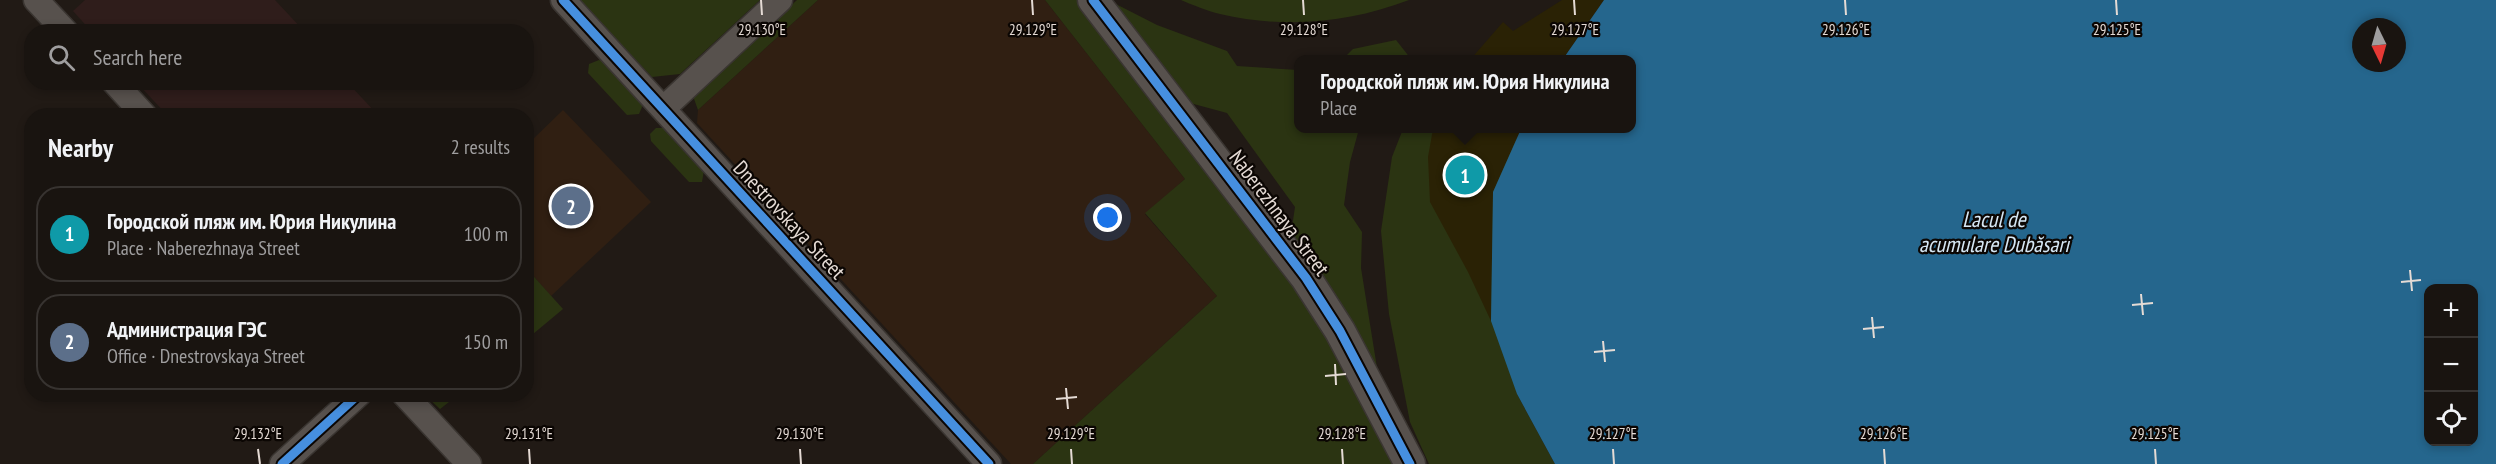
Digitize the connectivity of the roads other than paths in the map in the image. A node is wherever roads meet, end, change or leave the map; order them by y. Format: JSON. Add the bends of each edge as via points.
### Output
{"nodes":[{"id":1,"x":36,"y":0,"type":"edge"},
{"id":2,"x":563,"y":0,"type":"edge"},
{"id":3,"x":780,"y":0,"type":"edge"},
{"id":4,"x":1093,"y":0,"type":"edge"},
{"id":5,"x":58,"y":24,"type":"edge"},
{"id":6,"x":121,"y":90,"type":"edge"},
{"id":7,"x":138,"y":108,"type":"edge"},
{"id":8,"x":664,"y":108,"type":"junction"},
{"id":9,"x":350,"y":402,"type":"edge"},
{"id":10,"x":411,"y":402,"type":"edge"},
{"id":11,"x":282,"y":464,"type":"edge"},
{"id":12,"x":469,"y":464,"type":"edge"},
{"id":13,"x":989,"y":464,"type":"edge"},
{"id":14,"x":1410,"y":464,"type":"edge"}],
"edges":[{"from":1,"to":5,"type":"street"},
{"from":2,"to":8,"type":"street","name":"Dnestrovskaya Street"},
{"from":3,"to":8,"type":"street"},
{"from":4,"to":14,"type":"street","name":"Naberezhnaya Street","via":[[1306,278],[1340,331]]},
{"from":6,"to":7,"type":"street"},
{"from":8,"to":13,"type":"street","name":"Dnestrovskaya Street"},
{"from":9,"to":11,"type":"street"},
{"from":10,"to":12,"type":"street"}]}
